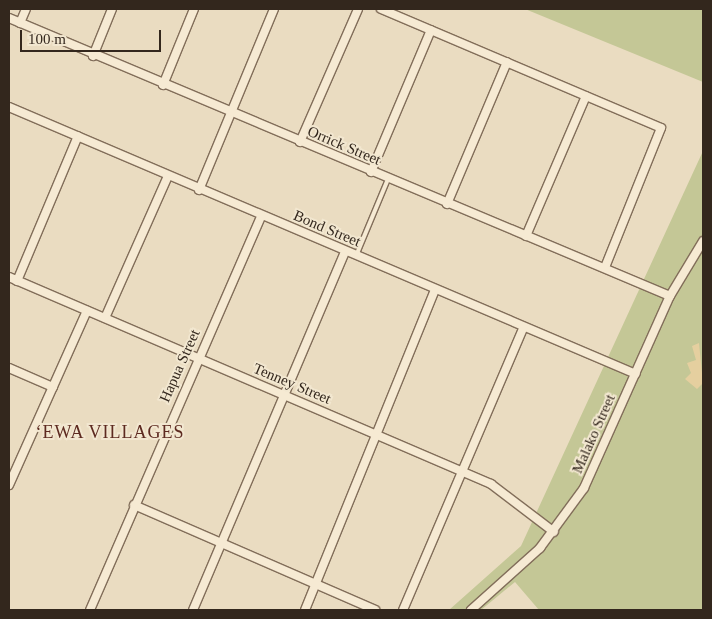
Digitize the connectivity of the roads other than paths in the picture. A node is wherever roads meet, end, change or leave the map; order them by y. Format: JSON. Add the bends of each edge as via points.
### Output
{"nodes":[{"id":1,"x":26,"y":9,"type":"edge"},
{"id":2,"x":112,"y":9,"type":"edge"},
{"id":3,"x":194,"y":9,"type":"edge"},
{"id":4,"x":274,"y":9,"type":"edge"},
{"id":5,"x":358,"y":9,"type":"edge"},
{"id":6,"x":382,"y":9,"type":"edge"},
{"id":7,"x":9,"y":18,"type":"edge"},
{"id":8,"x":20,"y":23,"type":"junction"},
{"id":9,"x":431,"y":30,"type":"junction"},
{"id":10,"x":93,"y":56,"type":"junction"},
{"id":11,"x":507,"y":62,"type":"junction"},
{"id":12,"x":163,"y":85,"type":"junction"},
{"id":13,"x":586,"y":96,"type":"junction"},
{"id":14,"x":9,"y":107,"type":"edge"},
{"id":15,"x":229,"y":113,"type":"junction"},
{"id":16,"x":78,"y":136,"type":"junction"},
{"id":17,"x":300,"y":142,"type":"junction"},
{"id":18,"x":371,"y":172,"type":"junction"},
{"id":19,"x":168,"y":176,"type":"junction"},
{"id":20,"x":388,"y":179,"type":"junction"},
{"id":21,"x":199,"y":190,"type":"junction"},
{"id":22,"x":447,"y":204,"type":"junction"},
{"id":23,"x":261,"y":216,"type":"junction"},
{"id":24,"x":526,"y":236,"type":"junction"},
{"id":25,"x":703,"y":241,"type":"edge"},
{"id":26,"x":345,"y":252,"type":"junction"},
{"id":27,"x":356,"y":256,"type":"junction"},
{"id":28,"x":605,"y":268,"type":"junction"},
{"id":29,"x":9,"y":277,"type":"edge"},
{"id":30,"x":17,"y":281,"type":"junction"},
{"id":31,"x":435,"y":290,"type":"junction"},
{"id":32,"x":670,"y":296,"type":"junction"},
{"id":33,"x":87,"y":311,"type":"junction"},
{"id":34,"x":106,"y":318,"type":"junction"},
{"id":35,"x":523,"y":329,"type":"junction"},
{"id":36,"x":198,"y":358,"type":"junction"},
{"id":37,"x":9,"y":368,"type":"edge"},
{"id":38,"x":636,"y":374,"type":"junction"},
{"id":39,"x":53,"y":387,"type":"junction"},
{"id":40,"x":284,"y":396,"type":"junction"},
{"id":41,"x":376,"y":435,"type":"junction"},
{"id":42,"x":463,"y":474,"type":"junction"},
{"id":43,"x":9,"y":485,"type":"edge"},
{"id":44,"x":134,"y":505,"type":"junction"},
{"id":45,"x":554,"y":532,"type":"junction"},
{"id":46,"x":222,"y":541,"type":"junction"},
{"id":47,"x":315,"y":584,"type":"junction"},
{"id":48,"x":90,"y":610,"type":"edge"},
{"id":49,"x":193,"y":610,"type":"edge"},
{"id":50,"x":305,"y":610,"type":"edge"},
{"id":51,"x":375,"y":610,"type":"edge"},
{"id":52,"x":403,"y":610,"type":"edge"},
{"id":53,"x":471,"y":610,"type":"edge"}],
"edges":[{"from":1,"to":8,"type":"street"},
{"from":2,"to":10,"type":"street"},
{"from":3,"to":12,"type":"street"},
{"from":4,"to":15,"type":"street"},
{"from":5,"to":17,"type":"street"},
{"from":6,"to":9,"type":"street"},
{"from":7,"to":8,"type":"street","name":"Orrick Street"},
{"from":8,"to":10,"type":"street","name":"Orrick Street"},
{"from":9,"to":11,"type":"street"},
{"from":9,"to":18,"type":"street"},
{"from":10,"to":12,"type":"street","name":"Orrick Street"},
{"from":11,"to":13,"type":"street"},
{"from":11,"to":22,"type":"street"},
{"from":12,"to":15,"type":"street","name":"Orrick Street"},
{"from":13,"to":24,"type":"street"},
{"from":13,"to":28,"type":"street","via":[[661,128]]},
{"from":14,"to":16,"type":"street","name":"Bond Street"},
{"from":15,"to":17,"type":"street","name":"Orrick Street"},
{"from":15,"to":21,"type":"street"},
{"from":16,"to":19,"type":"street","name":"Bond Street"},
{"from":16,"to":30,"type":"street"},
{"from":17,"to":18,"type":"street","name":"Orrick Street"},
{"from":18,"to":20,"type":"street","name":"Orrick Street"},
{"from":19,"to":21,"type":"street","name":"Bond Street"},
{"from":19,"to":34,"type":"street"},
{"from":20,"to":22,"type":"street","name":"Orrick Street"},
{"from":20,"to":27,"type":"lane"},
{"from":21,"to":23,"type":"street","name":"Bond Street"},
{"from":22,"to":24,"type":"street","name":"Orrick Street"},
{"from":23,"to":26,"type":"street","name":"Bond Street"},
{"from":23,"to":36,"type":"street","name":"Hapua Street"},
{"from":24,"to":28,"type":"street","name":"Orrick Street"},
{"from":25,"to":32,"type":"street","name":"Malako Street"},
{"from":26,"to":27,"type":"street","name":"Bond Street"},
{"from":26,"to":40,"type":"street"},
{"from":27,"to":31,"type":"street","name":"Bond Street"},
{"from":28,"to":32,"type":"street","name":"Orrick Street"},
{"from":29,"to":30,"type":"street","name":"Tenney Street"},
{"from":30,"to":33,"type":"street","name":"Tenney Street"},
{"from":31,"to":35,"type":"street","name":"Bond Street"},
{"from":31,"to":41,"type":"street"},
{"from":32,"to":38,"type":"street","name":"Malako Street"},
{"from":33,"to":34,"type":"street","name":"Tenney Street"},
{"from":33,"to":39,"type":"street"},
{"from":34,"to":36,"type":"street","name":"Tenney Street"},
{"from":35,"to":38,"type":"street","name":"Bond Street"},
{"from":35,"to":42,"type":"street"},
{"from":36,"to":40,"type":"street","name":"Tenney Street"},
{"from":36,"to":44,"type":"street","name":"Hapua Street"},
{"from":37,"to":39,"type":"street"},
{"from":38,"to":45,"type":"street","name":"Malako Street","via":[[588,482]]},
{"from":39,"to":43,"type":"street"},
{"from":40,"to":41,"type":"street","name":"Tenney Street"},
{"from":40,"to":46,"type":"street"},
{"from":41,"to":42,"type":"street","name":"Tenney Street"},
{"from":41,"to":47,"type":"street"},
{"from":42,"to":45,"type":"street","name":"Tenney Street","via":[[511,496]]},
{"from":42,"to":52,"type":"street"},
{"from":44,"to":46,"type":"street"},
{"from":44,"to":48,"type":"street","name":"Hapua Street"},
{"from":45,"to":53,"type":"street","name":"Malako Street"},
{"from":46,"to":47,"type":"street"},
{"from":46,"to":49,"type":"street"},
{"from":47,"to":50,"type":"street"},
{"from":47,"to":51,"type":"street"}]}
